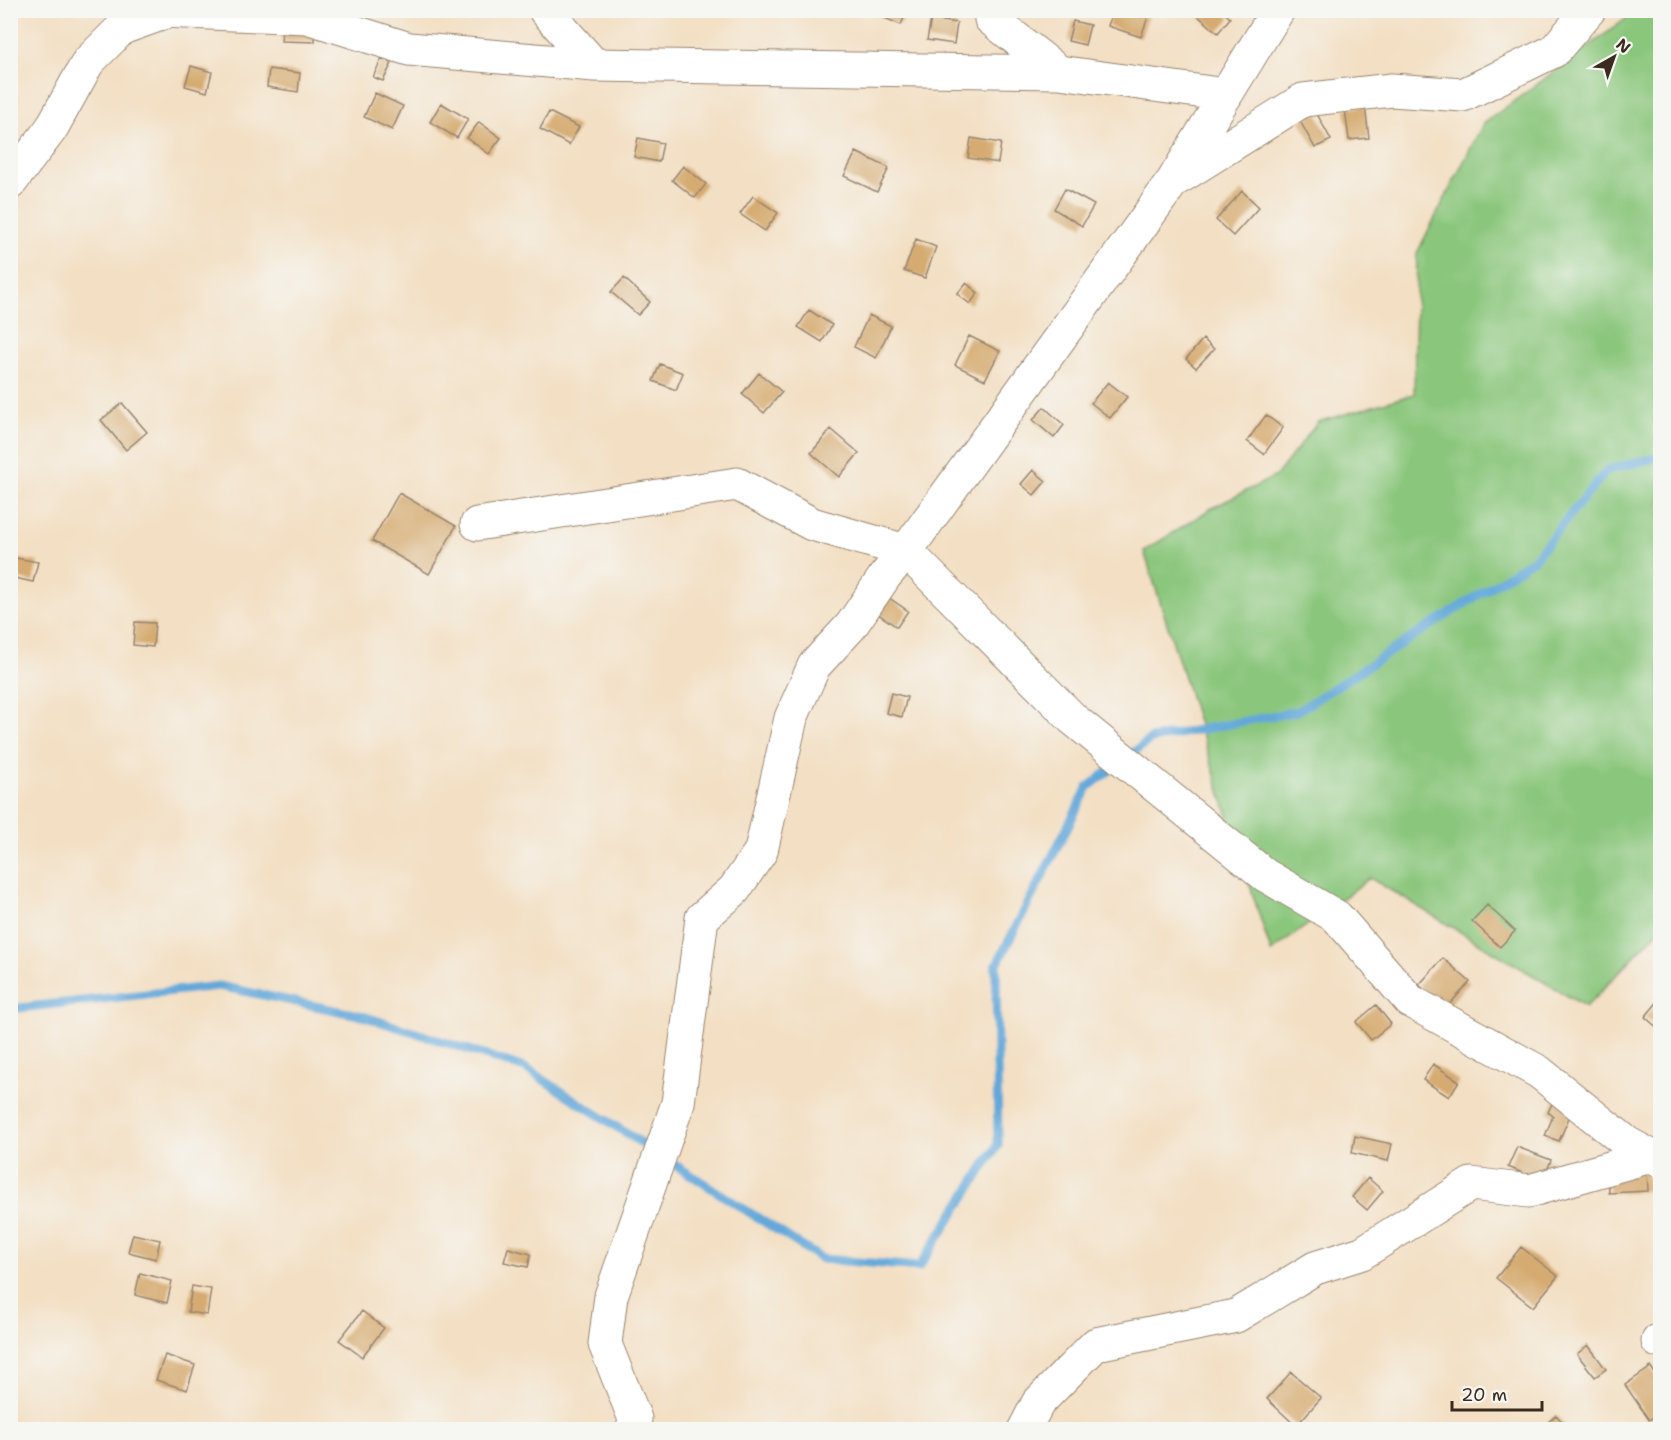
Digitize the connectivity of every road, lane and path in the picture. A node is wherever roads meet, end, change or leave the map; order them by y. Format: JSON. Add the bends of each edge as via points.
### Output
{"nodes":[{"id":1,"x":545,"y":10,"type":"edge"},
{"id":2,"x":992,"y":10,"type":"edge"},
{"id":3,"x":1278,"y":10,"type":"edge"},
{"id":4,"x":1589,"y":10,"type":"edge"},
{"id":5,"x":152,"y":11,"type":"edge"},
{"id":6,"x":594,"y":65,"type":"junction"},
{"id":7,"x":1059,"y":72,"type":"junction"},
{"id":8,"x":1226,"y":95,"type":"junction"},
{"id":9,"x":1173,"y":181,"type":"junction"},
{"id":10,"x":10,"y":183,"type":"edge"},
{"id":11,"x":477,"y":524,"type":"dead end"},
{"id":12,"x":906,"y":550,"type":"junction"},
{"id":13,"x":1656,"y":1159,"type":"edge"},
{"id":14,"x":633,"y":1430,"type":"edge"},
{"id":15,"x":1024,"y":1430,"type":"edge"}],
"edges":[{"from":1,"to":6,"type":"street"},
{"from":2,"to":7,"type":"street","via":[[991,19]]},
{"from":3,"to":8,"type":"street"},
{"from":4,"to":9,"type":"street","via":[[1554,51],[1463,95],[1392,90],[1303,100]]},
{"from":5,"to":6,"type":"street","via":[[307,17],[409,49]]},
{"from":5,"to":10,"type":"street","via":[[122,28],[87,62],[51,129]]},
{"from":6,"to":7,"type":"street"},
{"from":7,"to":8,"type":"street"},
{"from":8,"to":9,"type":"street"},
{"from":9,"to":12,"type":"street"},
{"from":11,"to":12,"type":"street","via":[[737,484],[812,524]]},
{"from":12,"to":13,"type":"street","via":[[1073,719],[1265,875],[1337,917],[1410,1001],[1539,1072],[1627,1143]]},
{"from":12,"to":14,"type":"street","via":[[851,626],[814,666],[791,718],[761,851],[734,890],[702,918],[678,1102],[611,1296],[604,1344],[635,1419]]},
{"from":13,"to":15,"type":"street","via":[[1529,1191],[1471,1184],[1362,1252],[1315,1268],[1236,1316],[1096,1344],[1038,1403]]}]}
